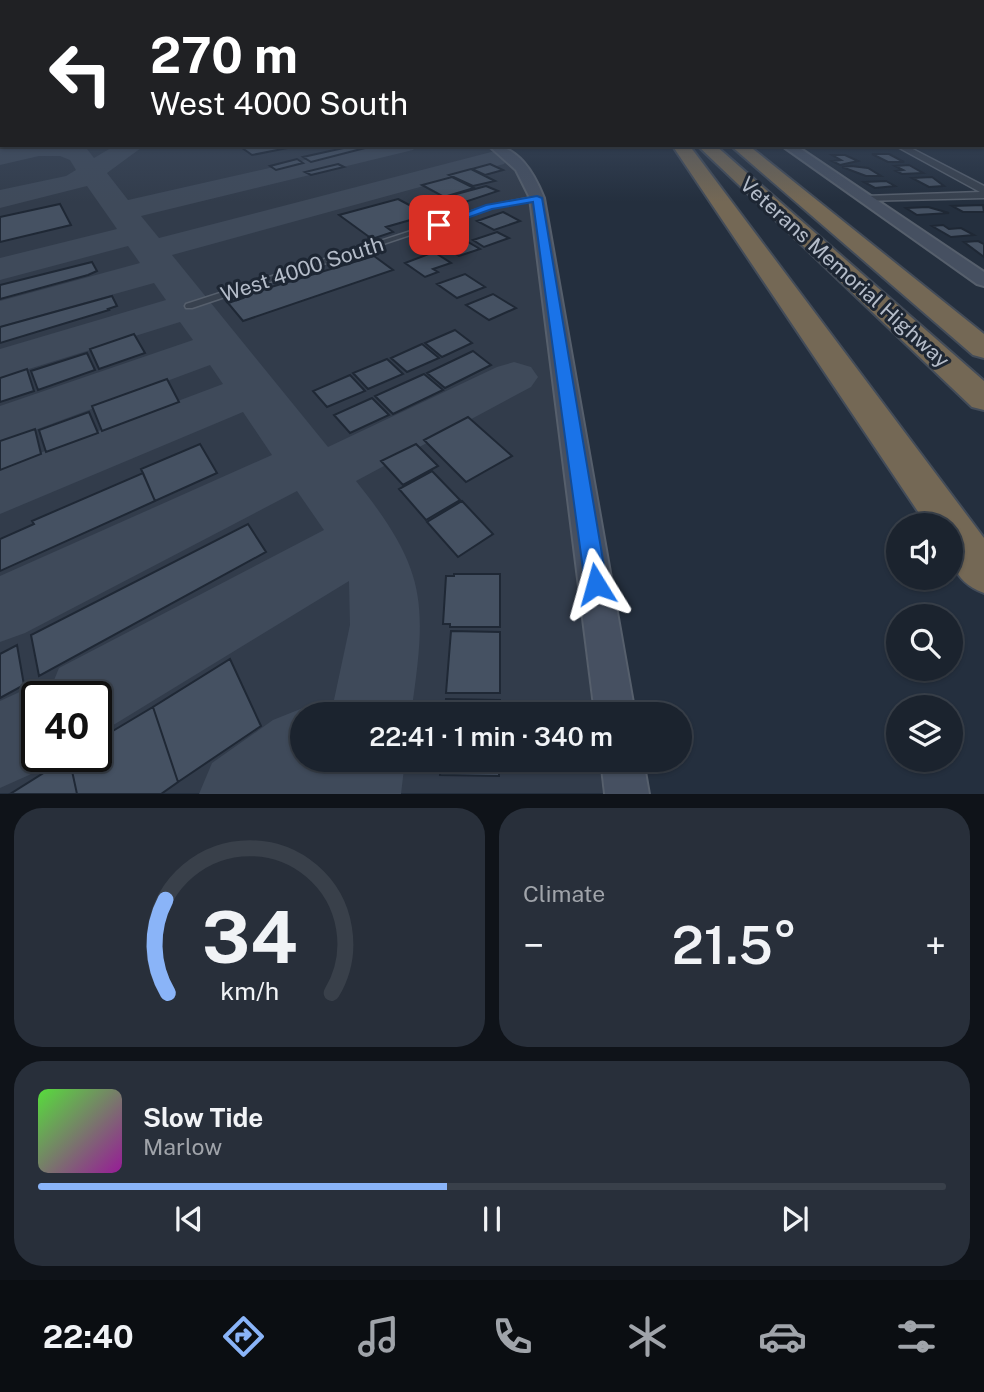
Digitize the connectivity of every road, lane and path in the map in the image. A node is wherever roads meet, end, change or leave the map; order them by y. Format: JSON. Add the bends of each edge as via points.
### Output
{"nodes":[{"id":1,"x":498,"y":147,"type":"edge"},
{"id":2,"x":681,"y":147,"type":"edge"},
{"id":3,"x":707,"y":147,"type":"edge"},
{"id":4,"x":740,"y":147,"type":"edge"},
{"id":5,"x":790,"y":147,"type":"edge"},
{"id":6,"x":902,"y":147,"type":"edge"},
{"id":7,"x":984,"y":190,"type":"edge"},
{"id":8,"x":984,"y":195,"type":"edge"},
{"id":9,"x":537,"y":198,"type":"junction"},
{"id":10,"x":865,"y":200,"type":"junction"},
{"id":11,"x":984,"y":280,"type":"edge"},
{"id":12,"x":189,"y":306,"type":"dead end"},
{"id":13,"x":984,"y":349,"type":"edge"},
{"id":14,"x":984,"y":399,"type":"edge"},
{"id":15,"x":941,"y":513,"type":"edge"},
{"id":16,"x":963,"y":543,"type":"edge"},
{"id":17,"x":984,"y":573,"type":"edge"},
{"id":18,"x":613,"y":702,"type":"edge"},
{"id":19,"x":623,"y":772,"type":"edge"},
{"id":20,"x":626,"y":793,"type":"edge"}],
"edges":[{"from":1,"to":9,"type":"street","via":[[529,175]]},
{"from":2,"to":15,"type":"highway"},
{"from":3,"to":14,"type":"highway","name":"Veterans Memorial Highway"},
{"from":4,"to":13,"type":"highway","name":"Veterans Memorial Highway"},
{"from":5,"to":10,"type":"street"},
{"from":6,"to":7,"type":"street"},
{"from":8,"to":10,"type":"street"},
{"from":9,"to":12,"type":"lane","name":"West 4000 South","via":[[490,207]]},
{"from":9,"to":18,"type":"street"},
{"from":10,"to":11,"type":"street"},
{"from":16,"to":17,"type":"highway"},
{"from":19,"to":20,"type":"street"}]}
